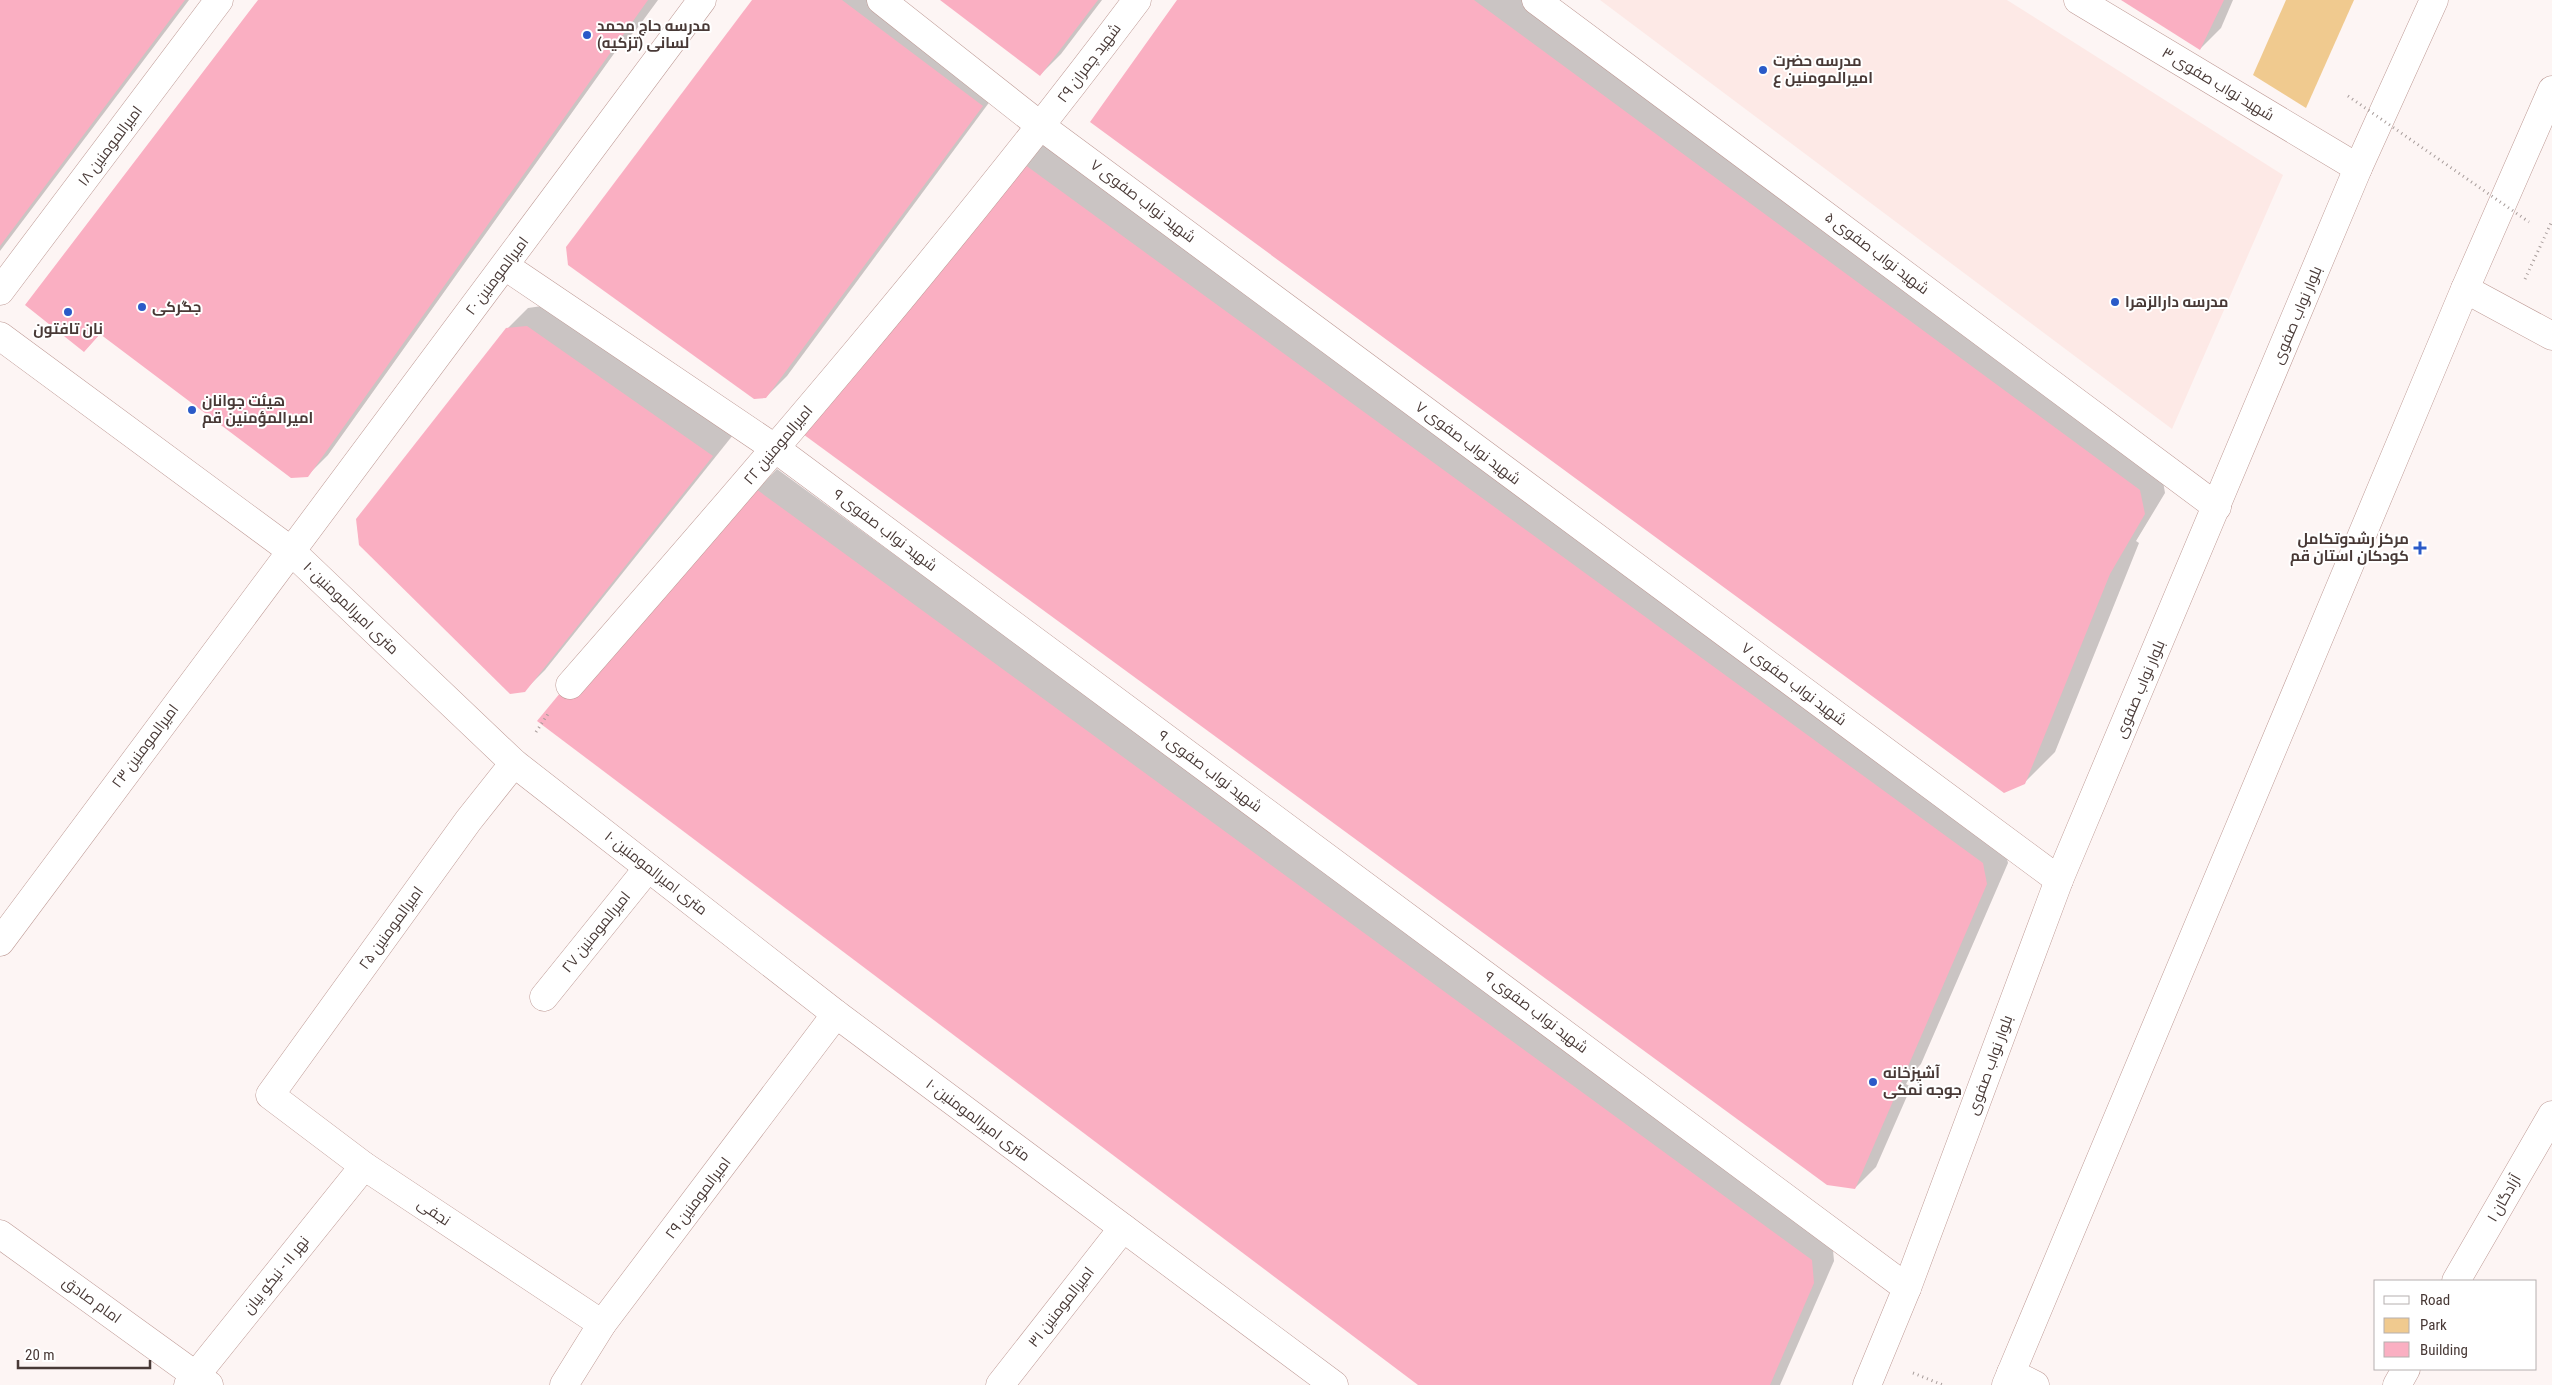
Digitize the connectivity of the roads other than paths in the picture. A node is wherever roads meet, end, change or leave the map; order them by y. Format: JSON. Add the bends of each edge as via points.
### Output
{"nodes":[{"id":1,"x":219,"y":0,"type":"edge"},
{"id":2,"x":702,"y":0,"type":"edge"},
{"id":3,"x":881,"y":0,"type":"edge"},
{"id":4,"x":1137,"y":0,"type":"edge"},
{"id":5,"x":1536,"y":0,"type":"edge"},
{"id":6,"x":2078,"y":0,"type":"edge"},
{"id":7,"x":2434,"y":0,"type":"edge"},
{"id":8,"x":2549,"y":106,"type":"edge"},
{"id":9,"x":1042,"y":127,"type":"junction"},
{"id":10,"x":2358,"y":168,"type":"junction"},
{"id":11,"x":505,"y":266,"type":"junction"},
{"id":12,"x":2465,"y":289,"type":"junction"},
{"id":13,"x":0,"y":291,"type":"edge"},
{"id":14,"x":0,"y":336,"type":"edge"},
{"id":15,"x":2552,"y":336,"type":"edge"},
{"id":16,"x":776,"y":449,"type":"junction"},
{"id":17,"x":2218,"y":507,"type":"junction"},
{"id":18,"x":290,"y":550,"type":"junction"},
{"id":19,"x":570,"y":685,"type":"road end"},
{"id":20,"x":514,"y":763,"type":"junction"},
{"id":21,"x":648,"y":868,"type":"junction"},
{"id":22,"x":2059,"y":880,"type":"junction"},
{"id":23,"x":0,"y":942,"type":"edge"},
{"id":24,"x":544,"y":997,"type":"dead end"},
{"id":25,"x":836,"y":1014,"type":"junction"},
{"id":26,"x":270,"y":1095,"type":"joint"},
{"id":27,"x":2552,"y":1115,"type":"edge"},
{"id":28,"x":364,"y":1166,"type":"junction"},
{"id":29,"x":1123,"y":1228,"type":"junction"},
{"id":30,"x":0,"y":1234,"type":"edge"},
{"id":31,"x":2457,"y":1280,"type":"edge"},
{"id":32,"x":1908,"y":1288,"type":"junction"},
{"id":33,"x":602,"y":1324,"type":"junction"},
{"id":34,"x":2405,"y":1370,"type":"edge"},
{"id":35,"x":2008,"y":1379,"type":"edge"},
{"id":36,"x":197,"y":1382,"type":"edge"},
{"id":37,"x":564,"y":1385,"type":"edge"},
{"id":38,"x":1000,"y":1385,"type":"edge"},
{"id":39,"x":1334,"y":1385,"type":"edge"},
{"id":40,"x":1867,"y":1385,"type":"edge"},
{"id":41,"x":2035,"y":1385,"type":"edge"},
{"id":42,"x":2397,"y":1385,"type":"edge"}],
"edges":[{"from":1,"to":13,"type":"street","name":"امیرالمومنین ۱۸"},
{"from":2,"to":11,"type":"street","name":"امیرالمومنین ۲۰"},
{"from":3,"to":9,"type":"street","name":"شهید نواب صفوی ۷"},
{"from":4,"to":9,"type":"street","name":"شهید چمران ۲۹"},
{"from":5,"to":17,"type":"street","name":"شهید نواب صفوی ۵"},
{"from":6,"to":10,"type":"street","name":"شهید نواب صفوی ۳"},
{"from":7,"to":10,"type":"street","name":"بلوار نواب صفوی"},
{"from":8,"to":12,"type":"street"},
{"from":9,"to":16,"type":"street","name":"امیرالمومنین ۲۲"},
{"from":9,"to":22,"type":"street","name":"شهید نواب صفوی ۷"},
{"from":10,"to":17,"type":"street","name":"بلوار نواب صفوی"},
{"from":11,"to":16,"type":"street","name":"شهید نواب صفوی ۹"},
{"from":11,"to":18,"type":"street","name":"امیرالمومنین ۲۰"},
{"from":12,"to":15,"type":"street"},
{"from":12,"to":35,"type":"street"},
{"from":14,"to":18,"type":"street","name":"۱۰ متری امیرالمومنین"},
{"from":16,"to":19,"type":"street","name":"امیرالمومنین ۲۲"},
{"from":16,"to":32,"type":"street","name":"شهید نواب صفوی ۹"},
{"from":17,"to":22,"type":"street","name":"بلوار نواب صفوی"},
{"from":18,"to":20,"type":"street","name":"۱۰ متری امیرالمومنین"},
{"from":18,"to":23,"type":"street","name":"امیرالمومنین ۲۳"},
{"from":20,"to":21,"type":"street","name":"۱۰ متری امیرالمومنین"},
{"from":20,"to":26,"type":"street","name":"امیرالمومنین ۲۵","via":[[468,821]]},
{"from":21,"to":24,"type":"street","name":"امیرالمومنین ۲۷"},
{"from":21,"to":25,"type":"street","name":"۱۰ متری امیرالمومنین"},
{"from":22,"to":32,"type":"street","name":"بلوار نواب صفوی"},
{"from":25,"to":29,"type":"street","name":"۱۰ متری امیرالمومنین"},
{"from":25,"to":33,"type":"street","name":"امیرالمومنین ۲۹"},
{"from":26,"to":28,"type":"street","name":"نجفی"},
{"from":27,"to":31,"type":"street","name":"آزادگان ۱"},
{"from":28,"to":33,"type":"street","name":"نجفی"},
{"from":28,"to":36,"type":"street","name":"نهر ۱۱ - نیکو بیان"},
{"from":29,"to":38,"type":"street","name":"امیرالمومنین ۳۱"},
{"from":29,"to":39,"type":"street","name":"۱۰ متری امیرالمومنین"},
{"from":30,"to":36,"type":"street","name":"امام صادق"},
{"from":32,"to":40,"type":"street","name":"بلوار نواب صفوی"},
{"from":33,"to":37,"type":"street","name":"امیرالمومنین ۲۹"},
{"from":34,"to":42,"type":"street"},
{"from":35,"to":41,"type":"street"}]}
